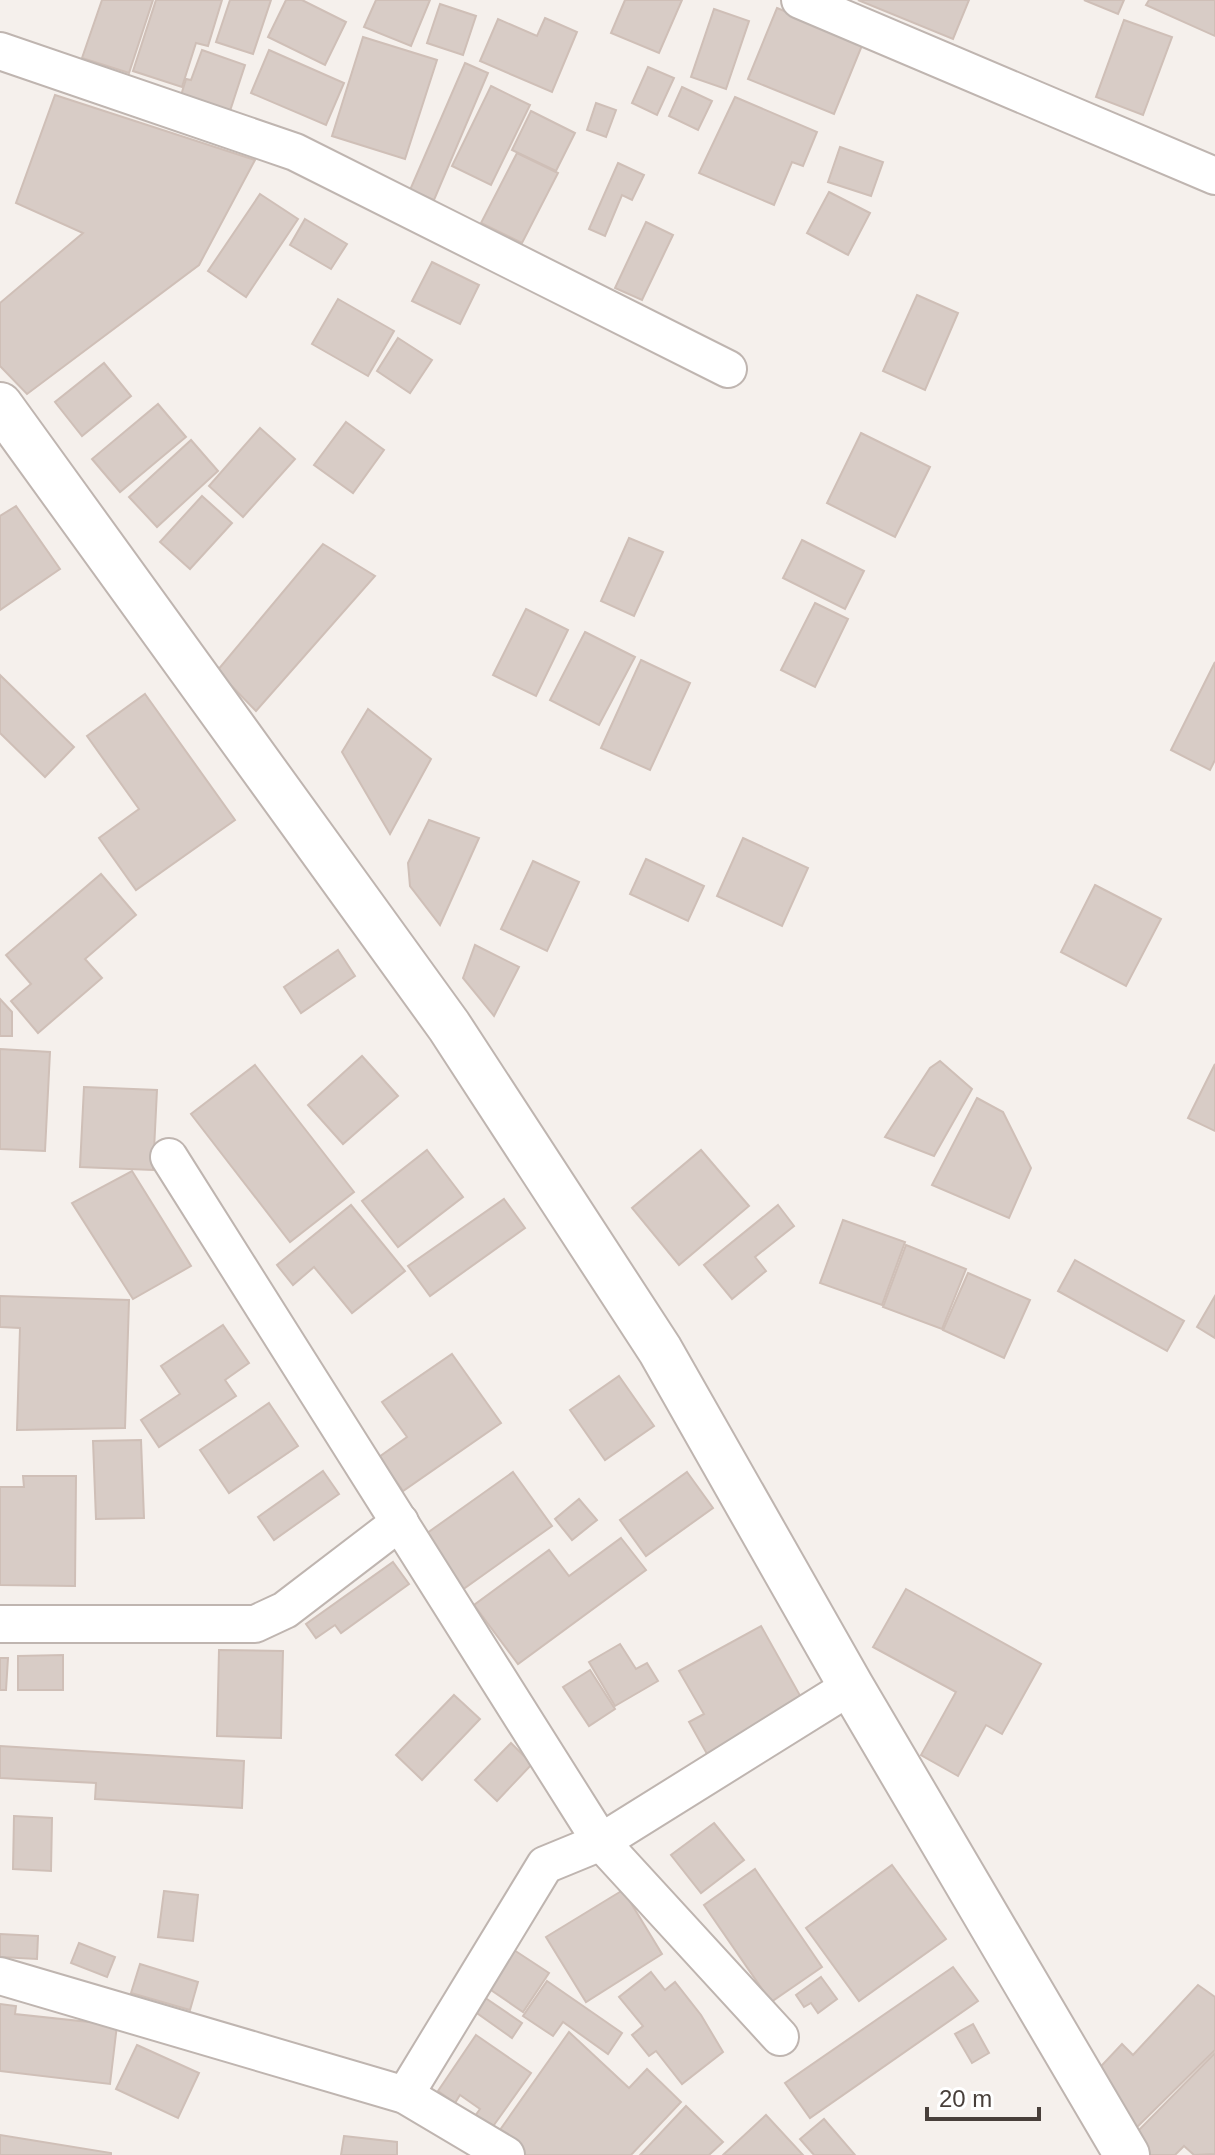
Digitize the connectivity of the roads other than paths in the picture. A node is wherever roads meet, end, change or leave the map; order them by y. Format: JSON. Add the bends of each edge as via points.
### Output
{"nodes":[{"id":1,"x":800,"y":0,"type":"edge"},
{"id":2,"x":0,"y":51,"type":"edge"},
{"id":3,"x":1215,"y":176,"type":"edge"},
{"id":4,"x":728,"y":369,"type":"dead end"},
{"id":5,"x":0,"y":405,"type":"edge"},
{"id":6,"x":169,"y":1157,"type":"dead end"},
{"id":7,"x":400,"y":1522,"type":"junction"},
{"id":8,"x":0,"y":1624,"type":"edge"},
{"id":9,"x":851,"y":1686,"type":"junction"},
{"id":10,"x":601,"y":1842,"type":"junction"},
{"id":11,"x":0,"y":1976,"type":"edge"},
{"id":12,"x":780,"y":2037,"type":"dead end"},
{"id":13,"x":405,"y":2095,"type":"junction"},
{"id":14,"x":506,"y":2155,"type":"edge"},
{"id":15,"x":1127,"y":2155,"type":"edge"}],
"edges":[{"from":1,"to":3,"type":"street"},
{"from":2,"to":4,"type":"street","via":[[295,152]]},
{"from":5,"to":9,"type":"street","via":[[449,1026],[660,1350]]},
{"from":6,"to":7,"type":"street"},
{"from":7,"to":8,"type":"street","via":[[285,1610],[255,1624]]},
{"from":7,"to":10,"type":"street"},
{"from":9,"to":10,"type":"street"},
{"from":9,"to":15,"type":"street"},
{"from":10,"to":12,"type":"street"},
{"from":10,"to":13,"type":"street","via":[[545,1865]]},
{"from":11,"to":13,"type":"street"},
{"from":13,"to":14,"type":"street"}]}
